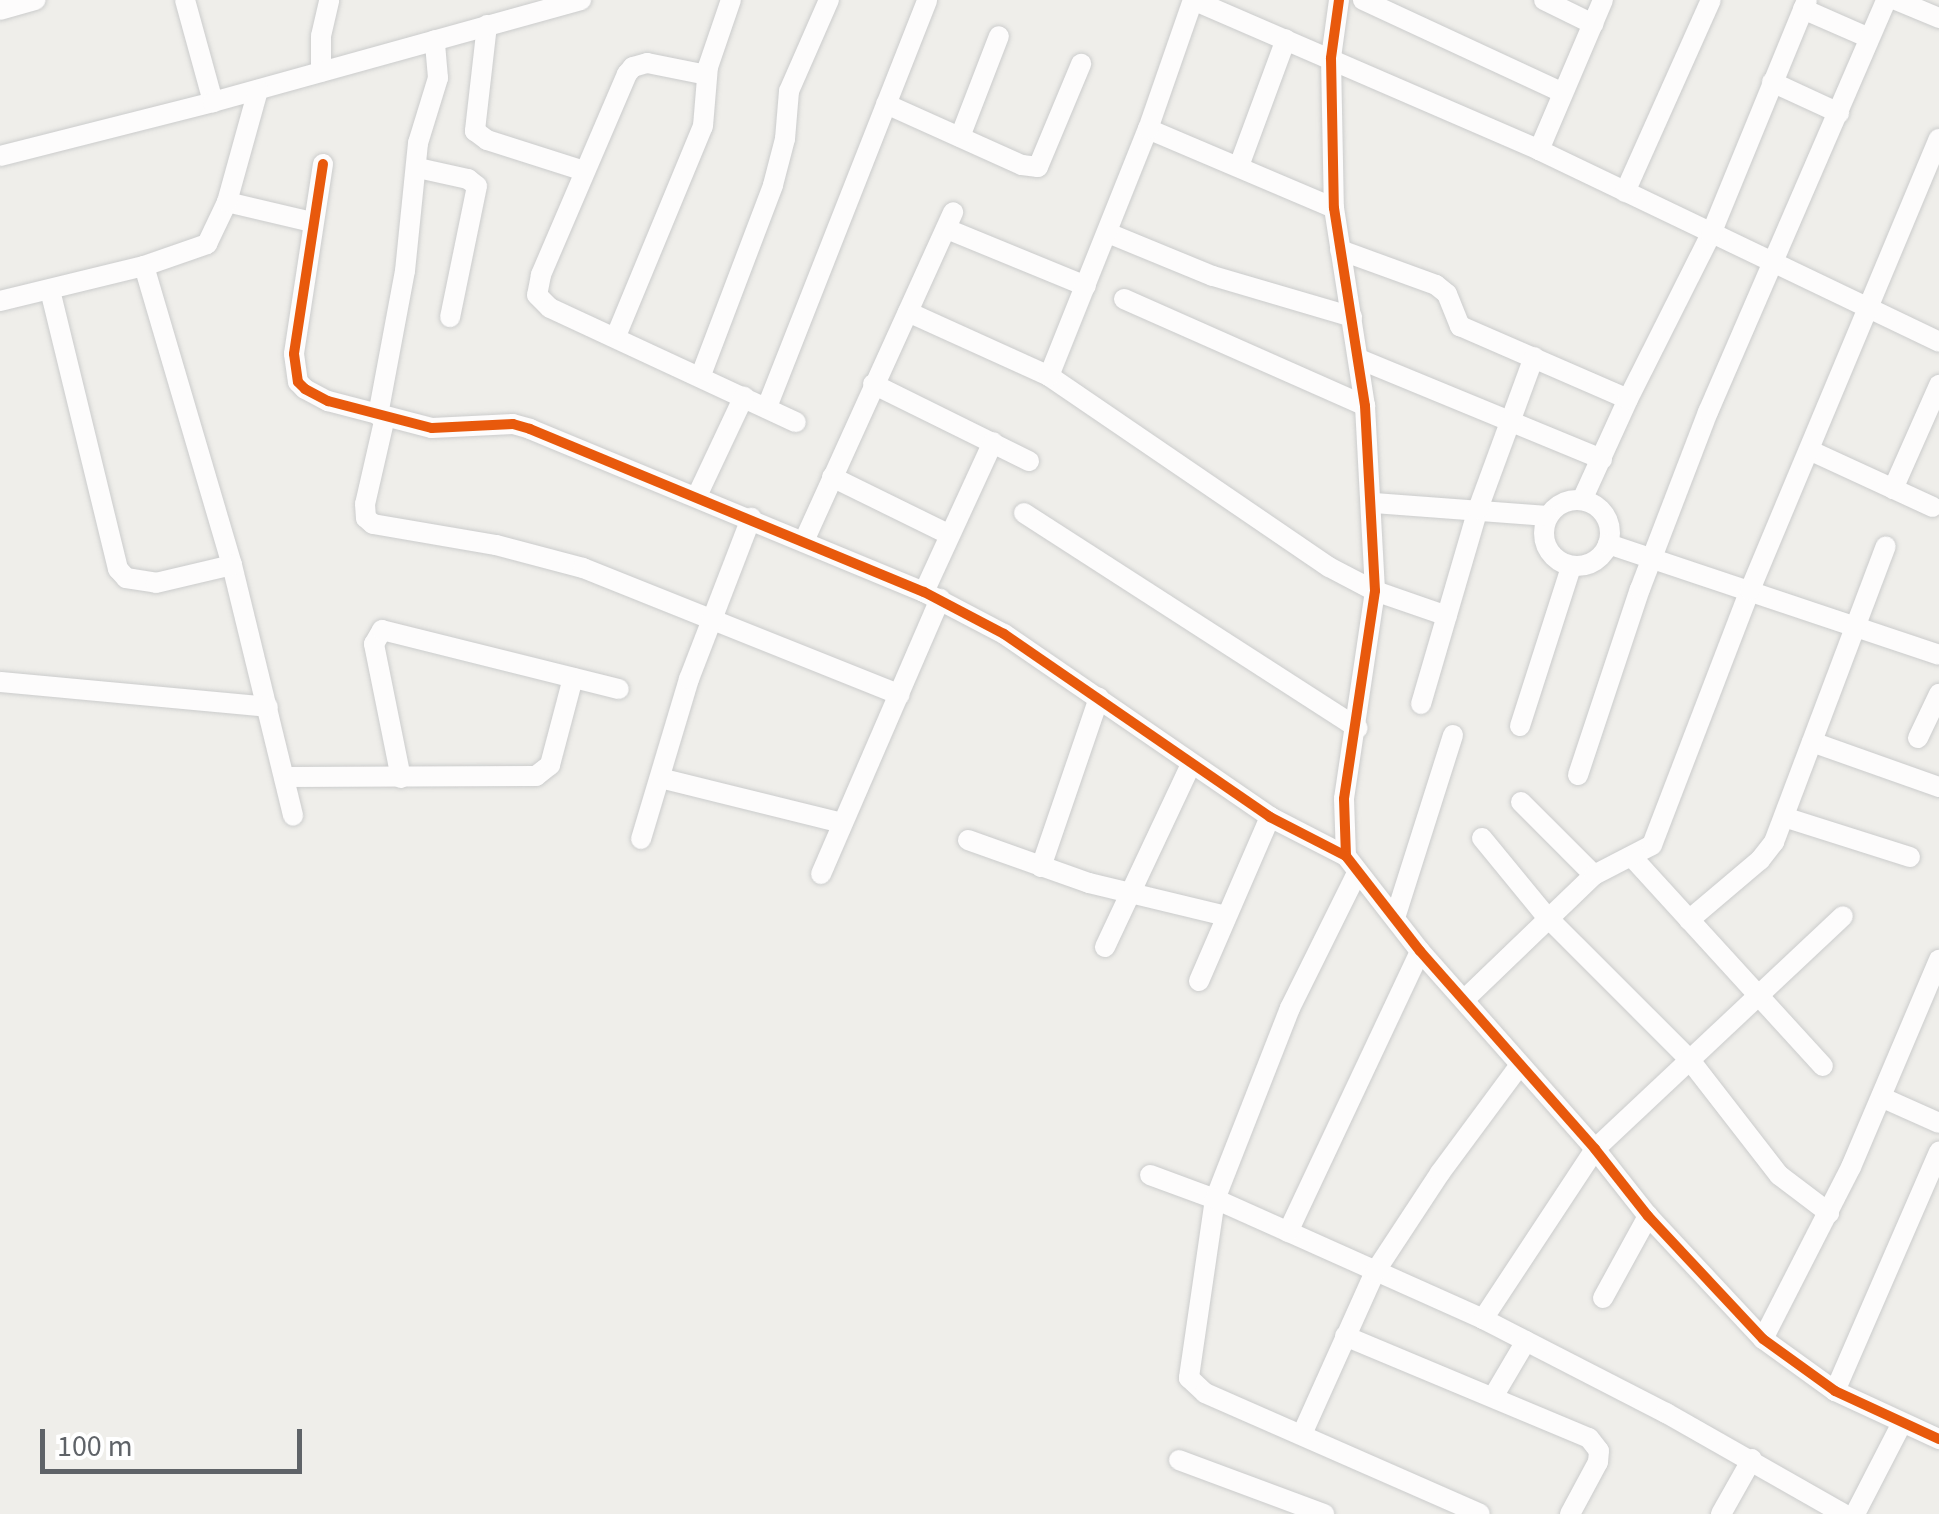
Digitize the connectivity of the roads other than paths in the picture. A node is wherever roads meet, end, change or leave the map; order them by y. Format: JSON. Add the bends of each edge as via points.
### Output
{"nodes":[{"id":1,"x":36,"y":0,"type":"edge"},
{"id":2,"x":185,"y":0,"type":"edge"},
{"id":3,"x":329,"y":0,"type":"edge"},
{"id":4,"x":581,"y":0,"type":"edge"},
{"id":5,"x":731,"y":0,"type":"edge"},
{"id":6,"x":829,"y":0,"type":"edge"},
{"id":7,"x":927,"y":0,"type":"edge"},
{"id":8,"x":1193,"y":0,"type":"edge"},
{"id":9,"x":1339,"y":0,"type":"edge"},
{"id":10,"x":1363,"y":0,"type":"edge"},
{"id":11,"x":1544,"y":0,"type":"edge"},
{"id":12,"x":1603,"y":0,"type":"edge"},
{"id":13,"x":1711,"y":0,"type":"edge"},
{"id":14,"x":1886,"y":0,"type":"edge"},
{"id":15,"x":1896,"y":0,"type":"edge"},
{"id":16,"x":1805,"y":4,"type":"edge"},
{"id":17,"x":528,"y":8,"type":"edge"},
{"id":18,"x":1239,"y":8,"type":"edge"},
{"id":19,"x":0,"y":10,"type":"edge"},
{"id":20,"x":1939,"y":18,"type":"edge"},
{"id":21,"x":1593,"y":24,"type":"junction"},
{"id":22,"x":486,"y":25,"type":"junction"},
{"id":23,"x":999,"y":36,"type":"dead end"},
{"id":24,"x":1286,"y":38,"type":"junction"},
{"id":25,"x":1869,"y":38,"type":"junction"},
{"id":26,"x":434,"y":40,"type":"junction"},
{"id":27,"x":1331,"y":58,"type":"junction"},
{"id":28,"x":1081,"y":64,"type":"dead end"},
{"id":29,"x":321,"y":72,"type":"junction"},
{"id":30,"x":706,"y":75,"type":"junction"},
{"id":31,"x":1772,"y":82,"type":"junction"},
{"id":32,"x":258,"y":90,"type":"junction"},
{"id":33,"x":1561,"y":92,"type":"junction"},
{"id":34,"x":213,"y":102,"type":"junction"},
{"id":35,"x":886,"y":104,"type":"junction"},
{"id":36,"x":1839,"y":113,"type":"junction"},
{"id":37,"x":1148,"y":129,"type":"junction"},
{"id":38,"x":960,"y":137,"type":"junction"},
{"id":39,"x":1939,"y":139,"type":"edge"},
{"id":40,"x":1540,"y":150,"type":"junction"},
{"id":41,"x":0,"y":156,"type":"edge"},
{"id":42,"x":323,"y":164,"type":"dead end"},
{"id":43,"x":1239,"y":166,"type":"junction"},
{"id":44,"x":418,"y":168,"type":"junction"},
{"id":45,"x":584,"y":171,"type":"junction"},
{"id":46,"x":1625,"y":192,"type":"junction"},
{"id":47,"x":227,"y":202,"type":"junction"},
{"id":48,"x":1334,"y":208,"type":"junction"},
{"id":49,"x":312,"y":222,"type":"junction"},
{"id":50,"x":1108,"y":233,"type":"junction"},
{"id":51,"x":1712,"y":234,"type":"junction"},
{"id":52,"x":1340,"y":250,"type":"junction"},
{"id":53,"x":1774,"y":263,"type":"junction"},
{"id":54,"x":144,"y":266,"type":"junction"},
{"id":55,"x":1086,"y":286,"type":"junction"},
{"id":56,"x":50,"y":290,"type":"junction"},
{"id":57,"x":1124,"y":299,"type":"dead end"},
{"id":58,"x":0,"y":301,"type":"edge"},
{"id":59,"x":1868,"y":308,"type":"junction"},
{"id":60,"x":908,"y":312,"type":"junction"},
{"id":61,"x":450,"y":317,"type":"dead end"},
{"id":62,"x":1352,"y":317,"type":"junction"},
{"id":63,"x":616,"y":336,"type":"junction"},
{"id":64,"x":1939,"y":342,"type":"edge"},
{"id":65,"x":1534,"y":357,"type":"junction"},
{"id":66,"x":1359,"y":359,"type":"junction"},
{"id":67,"x":701,"y":376,"type":"junction"},
{"id":68,"x":1048,"y":376,"type":"junction"},
{"id":69,"x":872,"y":384,"type":"junction"},
{"id":70,"x":1939,"y":385,"type":"edge"},
{"id":71,"x":744,"y":396,"type":"junction"},
{"id":72,"x":1628,"y":399,"type":"junction"},
{"id":73,"x":1365,"y":406,"type":"junction"},
{"id":74,"x":767,"y":407,"type":"junction"},
{"id":75,"x":382,"y":416,"type":"junction"},
{"id":76,"x":1512,"y":420,"type":"junction"},
{"id":77,"x":796,"y":422,"type":"dead end"},
{"id":78,"x":993,"y":442,"type":"junction"},
{"id":79,"x":1809,"y":450,"type":"junction"},
{"id":80,"x":1602,"y":459,"type":"junction"},
{"id":81,"x":1029,"y":461,"type":"dead end"},
{"id":82,"x":832,"y":477,"type":"junction"},
{"id":83,"x":1893,"y":489,"type":"junction"},
{"id":84,"x":697,"y":496,"type":"junction"},
{"id":85,"x":1582,"y":500,"type":"junction"},
{"id":86,"x":1374,"y":503,"type":"junction"},
{"id":87,"x":1933,"y":507,"type":"dead end"},
{"id":88,"x":1478,"y":509,"type":"junction"},
{"id":89,"x":1024,"y":513,"type":"dead end"},
{"id":90,"x":1548,"y":516,"type":"junction"},
{"id":91,"x":751,"y":518,"type":"junction"},
{"id":92,"x":950,"y":535,"type":"junction"},
{"id":93,"x":804,"y":540,"type":"junction"},
{"id":94,"x":1608,"y":544,"type":"junction"},
{"id":95,"x":1886,"y":546,"type":"dead end"},
{"id":96,"x":1653,"y":556,"type":"junction"},
{"id":97,"x":232,"y":564,"type":"junction"},
{"id":98,"x":1572,"y":567,"type":"junction"},
{"id":99,"x":1750,"y":590,"type":"junction"},
{"id":100,"x":1375,"y":591,"type":"junction"},
{"id":101,"x":932,"y":596,"type":"junction"},
{"id":102,"x":710,"y":616,"type":"junction"},
{"id":103,"x":1447,"y":616,"type":"junction"},
{"id":104,"x":1853,"y":625,"type":"junction"},
{"id":105,"x":1939,"y":655,"type":"edge"},
{"id":106,"x":573,"y":678,"type":"junction"},
{"id":107,"x":0,"y":682,"type":"edge"},
{"id":108,"x":619,"y":689,"type":"dead end"},
{"id":109,"x":1939,"y":694,"type":"edge"},
{"id":110,"x":900,"y":695,"type":"junction"},
{"id":111,"x":1099,"y":698,"type":"junction"},
{"id":112,"x":1421,"y":704,"type":"dead end"},
{"id":113,"x":268,"y":706,"type":"junction"},
{"id":114,"x":1520,"y":726,"type":"dead end"},
{"id":115,"x":1358,"y":728,"type":"junction"},
{"id":116,"x":1453,"y":735,"type":"dead end"},
{"id":117,"x":1918,"y":738,"type":"dead end"},
{"id":118,"x":1812,"y":742,"type":"junction"},
{"id":119,"x":1192,"y":764,"type":"junction"},
{"id":120,"x":1578,"y":775,"type":"dead end"},
{"id":121,"x":284,"y":777,"type":"junction"},
{"id":122,"x":401,"y":778,"type":"junction"},
{"id":123,"x":660,"y":778,"type":"junction"},
{"id":124,"x":1939,"y":787,"type":"edge"},
{"id":125,"x":1521,"y":802,"type":"dead end"},
{"id":126,"x":293,"y":816,"type":"dead end"},
{"id":127,"x":1270,"y":817,"type":"junction"},
{"id":128,"x":1786,"y":818,"type":"junction"},
{"id":129,"x":842,"y":823,"type":"junction"},
{"id":130,"x":1482,"y":838,"type":"dead end"},
{"id":131,"x":641,"y":839,"type":"dead end"},
{"id":132,"x":968,"y":840,"type":"dead end"},
{"id":133,"x":1910,"y":857,"type":"dead end"},
{"id":134,"x":1632,"y":858,"type":"junction"},
{"id":135,"x":1352,"y":864,"type":"junction"},
{"id":136,"x":1040,"y":867,"type":"junction"},
{"id":137,"x":821,"y":874,"type":"dead end"},
{"id":138,"x":1594,"y":874,"type":"junction"},
{"id":139,"x":1134,"y":891,"type":"junction"},
{"id":140,"x":1226,"y":916,"type":"junction"},
{"id":141,"x":1843,"y":916,"type":"dead end"},
{"id":142,"x":1547,"y":917,"type":"junction"},
{"id":143,"x":1395,"y":918,"type":"junction"},
{"id":144,"x":1689,"y":920,"type":"junction"},
{"id":145,"x":1105,"y":948,"type":"dead end"},
{"id":146,"x":1420,"y":950,"type":"junction"},
{"id":147,"x":1939,"y":960,"type":"edge"},
{"id":148,"x":1199,"y":981,"type":"dead end"},
{"id":149,"x":1758,"y":996,"type":"junction"},
{"id":150,"x":1464,"y":1000,"type":"junction"},
{"id":151,"x":1689,"y":1060,"type":"junction"},
{"id":152,"x":1520,"y":1066,"type":"junction"},
{"id":153,"x":1824,"y":1066,"type":"dead end"},
{"id":154,"x":1883,"y":1098,"type":"junction"},
{"id":155,"x":1939,"y":1123,"type":"edge"},
{"id":156,"x":1595,"y":1149,"type":"junction"},
{"id":157,"x":1939,"y":1152,"type":"edge"},
{"id":158,"x":1150,"y":1175,"type":"dead end"},
{"id":159,"x":1215,"y":1199,"type":"junction"},
{"id":160,"x":1829,"y":1213,"type":"junction"},
{"id":161,"x":1648,"y":1216,"type":"junction"},
{"id":162,"x":1288,"y":1232,"type":"junction"},
{"id":163,"x":1376,"y":1272,"type":"junction"},
{"id":164,"x":1603,"y":1298,"type":"dead end"},
{"id":165,"x":1482,"y":1319,"type":"junction"},
{"id":166,"x":1345,"y":1336,"type":"junction"},
{"id":167,"x":1763,"y":1339,"type":"junction"},
{"id":168,"x":1526,"y":1341,"type":"junction"},
{"id":169,"x":1836,"y":1391,"type":"junction"},
{"id":170,"x":1493,"y":1397,"type":"junction"},
{"id":171,"x":1902,"y":1423,"type":"junction"},
{"id":172,"x":1302,"y":1432,"type":"junction"},
{"id":173,"x":1939,"y":1438,"type":"edge"},
{"id":174,"x":1179,"y":1460,"type":"dead end"},
{"id":175,"x":1752,"y":1460,"type":"junction"},
{"id":176,"x":1467,"y":1511,"type":"edge"},
{"id":177,"x":1324,"y":1514,"type":"edge"},
{"id":178,"x":1570,"y":1514,"type":"edge"},
{"id":179,"x":1721,"y":1514,"type":"edge"},
{"id":180,"x":1844,"y":1514,"type":"edge"},
{"id":181,"x":1855,"y":1514,"type":"edge"}],
"edges":[{"from":1,"to":19,"type":"street"},
{"from":2,"to":34,"type":"street"},
{"from":3,"to":29,"type":"street"},
{"from":4,"to":17,"type":"street"},
{"from":5,"to":30,"type":"street"},
{"from":6,"to":67,"type":"street","via":[[789,91],[786,139],[773,186]]},
{"from":7,"to":35,"type":"street"},
{"from":8,"to":18,"type":"street"},
{"from":8,"to":37,"type":"street"},
{"from":9,"to":27,"type":"street"},
{"from":10,"to":33,"type":"street"},
{"from":11,"to":21,"type":"street"},
{"from":12,"to":21,"type":"street"},
{"from":13,"to":46,"type":"street"},
{"from":14,"to":25,"type":"street"},
{"from":15,"to":20,"type":"street"},
{"from":16,"to":25,"type":"street"},
{"from":16,"to":31,"type":"street"},
{"from":17,"to":22,"type":"street"},
{"from":18,"to":24,"type":"street"},
{"from":21,"to":33,"type":"street"},
{"from":22,"to":26,"type":"street"},
{"from":22,"to":45,"type":"street","via":[[474,130],[486,140]]},
{"from":23,"to":38,"type":"street"},
{"from":24,"to":27,"type":"street"},
{"from":24,"to":43,"type":"street"},
{"from":25,"to":36,"type":"street"},
{"from":26,"to":29,"type":"street"},
{"from":26,"to":44,"type":"street","via":[[438,78],[418,144]]},
{"from":27,"to":40,"type":"street"},
{"from":27,"to":48,"type":"street"},
{"from":28,"to":38,"type":"street","via":[[1038,167]]},
{"from":29,"to":32,"type":"street"},
{"from":30,"to":45,"type":"street","via":[[647,63],[633,67]]},
{"from":30,"to":63,"type":"street","via":[[703,126]]},
{"from":31,"to":36,"type":"street"},
{"from":31,"to":51,"type":"street"},
{"from":32,"to":34,"type":"street"},
{"from":32,"to":47,"type":"street"},
{"from":33,"to":40,"type":"street"},
{"from":34,"to":41,"type":"street"},
{"from":35,"to":38,"type":"street"},
{"from":35,"to":74,"type":"street"},
{"from":36,"to":53,"type":"street"},
{"from":37,"to":43,"type":"street"},
{"from":37,"to":50,"type":"street"},
{"from":39,"to":59,"type":"street"},
{"from":40,"to":46,"type":"street"},
{"from":42,"to":49,"type":"street"},
{"from":43,"to":48,"type":"street"},
{"from":44,"to":61,"type":"street","via":[[476,186]]},
{"from":44,"to":75,"type":"street"},
{"from":45,"to":63,"type":"street","via":[[537,295],[550,308]]},
{"from":46,"to":51,"type":"street"},
{"from":47,"to":49,"type":"street"},
{"from":47,"to":54,"type":"street","via":[[206,244]]},
{"from":48,"to":52,"type":"street"},
{"from":49,"to":75,"type":"street","via":[[294,354],[298,382],[315,396]]},
{"from":50,"to":55,"type":"street"},
{"from":50,"to":62,"type":"street","via":[[1213,276]]},
{"from":51,"to":53,"type":"street"},
{"from":51,"to":72,"type":"street"},
{"from":52,"to":62,"type":"street"},
{"from":52,"to":65,"type":"street","via":[[1436,285],[1460,326]]},
{"from":53,"to":59,"type":"street"},
{"from":53,"to":96,"type":"street"},
{"from":54,"to":56,"type":"street"},
{"from":54,"to":97,"type":"street"},
{"from":55,"to":60,"type":"street","via":[[950,220]]},
{"from":55,"to":68,"type":"street"},
{"from":56,"to":58,"type":"street"},
{"from":56,"to":97,"type":"street","via":[[118,569],[126,578],[156,583]]},
{"from":57,"to":73,"type":"street"},
{"from":59,"to":64,"type":"street"},
{"from":59,"to":79,"type":"street"},
{"from":60,"to":68,"type":"street"},
{"from":60,"to":69,"type":"street"},
{"from":62,"to":66,"type":"street"},
{"from":63,"to":67,"type":"street"},
{"from":65,"to":72,"type":"street"},
{"from":65,"to":76,"type":"street"},
{"from":66,"to":73,"type":"street"},
{"from":66,"to":76,"type":"street"},
{"from":67,"to":71,"type":"street"},
{"from":68,"to":100,"type":"street","via":[[1289,542]]},
{"from":69,"to":78,"type":"street"},
{"from":69,"to":82,"type":"street"},
{"from":70,"to":83,"type":"street"},
{"from":71,"to":74,"type":"street"},
{"from":71,"to":84,"type":"street"},
{"from":72,"to":80,"type":"street"},
{"from":73,"to":86,"type":"street"},
{"from":74,"to":77,"type":"street"},
{"from":75,"to":84,"type":"street","via":[[453,429],[512,424]]},
{"from":75,"to":102,"type":"street","via":[[365,504],[372,524],[525,551]]},
{"from":76,"to":80,"type":"street"},
{"from":76,"to":88,"type":"street"},
{"from":78,"to":81,"type":"street"},
{"from":78,"to":92,"type":"street"},
{"from":79,"to":83,"type":"street"},
{"from":79,"to":99,"type":"street"},
{"from":80,"to":85,"type":"street"},
{"from":82,"to":92,"type":"street"},
{"from":82,"to":93,"type":"street"},
{"from":83,"to":87,"type":"street"},
{"from":84,"to":91,"type":"street"},
{"from":85,"to":90,"type":"street","via":[[1557,506]]},
{"from":85,"to":94,"type":"street","via":[[1604,514]]},
{"from":86,"to":88,"type":"street"},
{"from":86,"to":100,"type":"street"},
{"from":88,"to":90,"type":"street"},
{"from":88,"to":103,"type":"street"},
{"from":89,"to":115,"type":"street"},
{"from":90,"to":98,"type":"street","via":[[1550,553]]},
{"from":91,"to":93,"type":"street"},
{"from":91,"to":102,"type":"street"},
{"from":92,"to":101,"type":"street"},
{"from":93,"to":101,"type":"street"},
{"from":94,"to":96,"type":"street"},
{"from":94,"to":98,"type":"street","via":[[1596,561]]},
{"from":95,"to":104,"type":"street"},
{"from":96,"to":99,"type":"street"},
{"from":96,"to":120,"type":"street"},
{"from":97,"to":113,"type":"street"},
{"from":98,"to":114,"type":"street"},
{"from":99,"to":104,"type":"street"},
{"from":99,"to":134,"type":"street","via":[[1659,832]]},
{"from":100,"to":103,"type":"street"},
{"from":100,"to":115,"type":"street"},
{"from":101,"to":110,"type":"street"},
{"from":101,"to":111,"type":"street","via":[[1004,634]]},
{"from":102,"to":110,"type":"street"},
{"from":102,"to":123,"type":"street"},
{"from":103,"to":112,"type":"street"},
{"from":104,"to":105,"type":"street"},
{"from":104,"to":118,"type":"street"},
{"from":106,"to":108,"type":"street"},
{"from":106,"to":122,"type":"street","via":[[544,773]]},
{"from":106,"to":122,"type":"street","via":[[377,632]]},
{"from":107,"to":113,"type":"street"},
{"from":109,"to":117,"type":"street"},
{"from":110,"to":129,"type":"street"},
{"from":111,"to":119,"type":"street"},
{"from":111,"to":136,"type":"street"},
{"from":113,"to":121,"type":"street"},
{"from":115,"to":135,"type":"street","via":[[1344,799]]},
{"from":116,"to":143,"type":"street"},
{"from":118,"to":124,"type":"street"},
{"from":118,"to":128,"type":"street"},
{"from":119,"to":127,"type":"street"},
{"from":119,"to":139,"type":"street"},
{"from":121,"to":122,"type":"street"},
{"from":121,"to":126,"type":"street"},
{"from":123,"to":129,"type":"street"},
{"from":123,"to":131,"type":"street"},
{"from":125,"to":138,"type":"street"},
{"from":127,"to":135,"type":"street"},
{"from":127,"to":140,"type":"street"},
{"from":128,"to":133,"type":"street"},
{"from":128,"to":144,"type":"street","via":[[1760,860]]},
{"from":129,"to":137,"type":"street"},
{"from":130,"to":142,"type":"street"},
{"from":132,"to":136,"type":"street"},
{"from":134,"to":138,"type":"street"},
{"from":134,"to":144,"type":"street"},
{"from":135,"to":143,"type":"street"},
{"from":135,"to":159,"type":"street"},
{"from":136,"to":139,"type":"street"},
{"from":138,"to":142,"type":"street"},
{"from":139,"to":140,"type":"street"},
{"from":139,"to":145,"type":"street"},
{"from":140,"to":148,"type":"street"},
{"from":141,"to":149,"type":"street"},
{"from":142,"to":150,"type":"street"},
{"from":142,"to":151,"type":"street"},
{"from":143,"to":146,"type":"street"},
{"from":144,"to":149,"type":"street"},
{"from":146,"to":150,"type":"street"},
{"from":146,"to":162,"type":"street"},
{"from":147,"to":154,"type":"street"},
{"from":149,"to":151,"type":"street"},
{"from":149,"to":153,"type":"street"},
{"from":150,"to":152,"type":"street"},
{"from":151,"to":156,"type":"street"},
{"from":151,"to":160,"type":"street","via":[[1780,1175]]},
{"from":152,"to":156,"type":"street"},
{"from":152,"to":163,"type":"street"},
{"from":154,"to":155,"type":"street"},
{"from":154,"to":160,"type":"street"},
{"from":156,"to":161,"type":"street"},
{"from":156,"to":165,"type":"street"},
{"from":157,"to":169,"type":"street"},
{"from":158,"to":159,"type":"street"},
{"from":159,"to":162,"type":"street"},
{"from":159,"to":172,"type":"street","via":[[1188,1378],[1205,1393]]},
{"from":160,"to":167,"type":"street"},
{"from":161,"to":164,"type":"street"},
{"from":161,"to":167,"type":"street"},
{"from":162,"to":163,"type":"street"},
{"from":163,"to":165,"type":"street"},
{"from":163,"to":166,"type":"street"},
{"from":165,"to":168,"type":"street"},
{"from":166,"to":170,"type":"street"},
{"from":166,"to":172,"type":"street"},
{"from":167,"to":169,"type":"street"},
{"from":168,"to":170,"type":"street"},
{"from":168,"to":175,"type":"street"},
{"from":169,"to":171,"type":"street"},
{"from":170,"to":178,"type":"street","via":[[1596,1444],[1598,1462]]},
{"from":171,"to":173,"type":"street"},
{"from":171,"to":181,"type":"street"},
{"from":172,"to":176,"type":"street"},
{"from":174,"to":177,"type":"street"},
{"from":175,"to":179,"type":"street"},
{"from":175,"to":180,"type":"street"}]}
